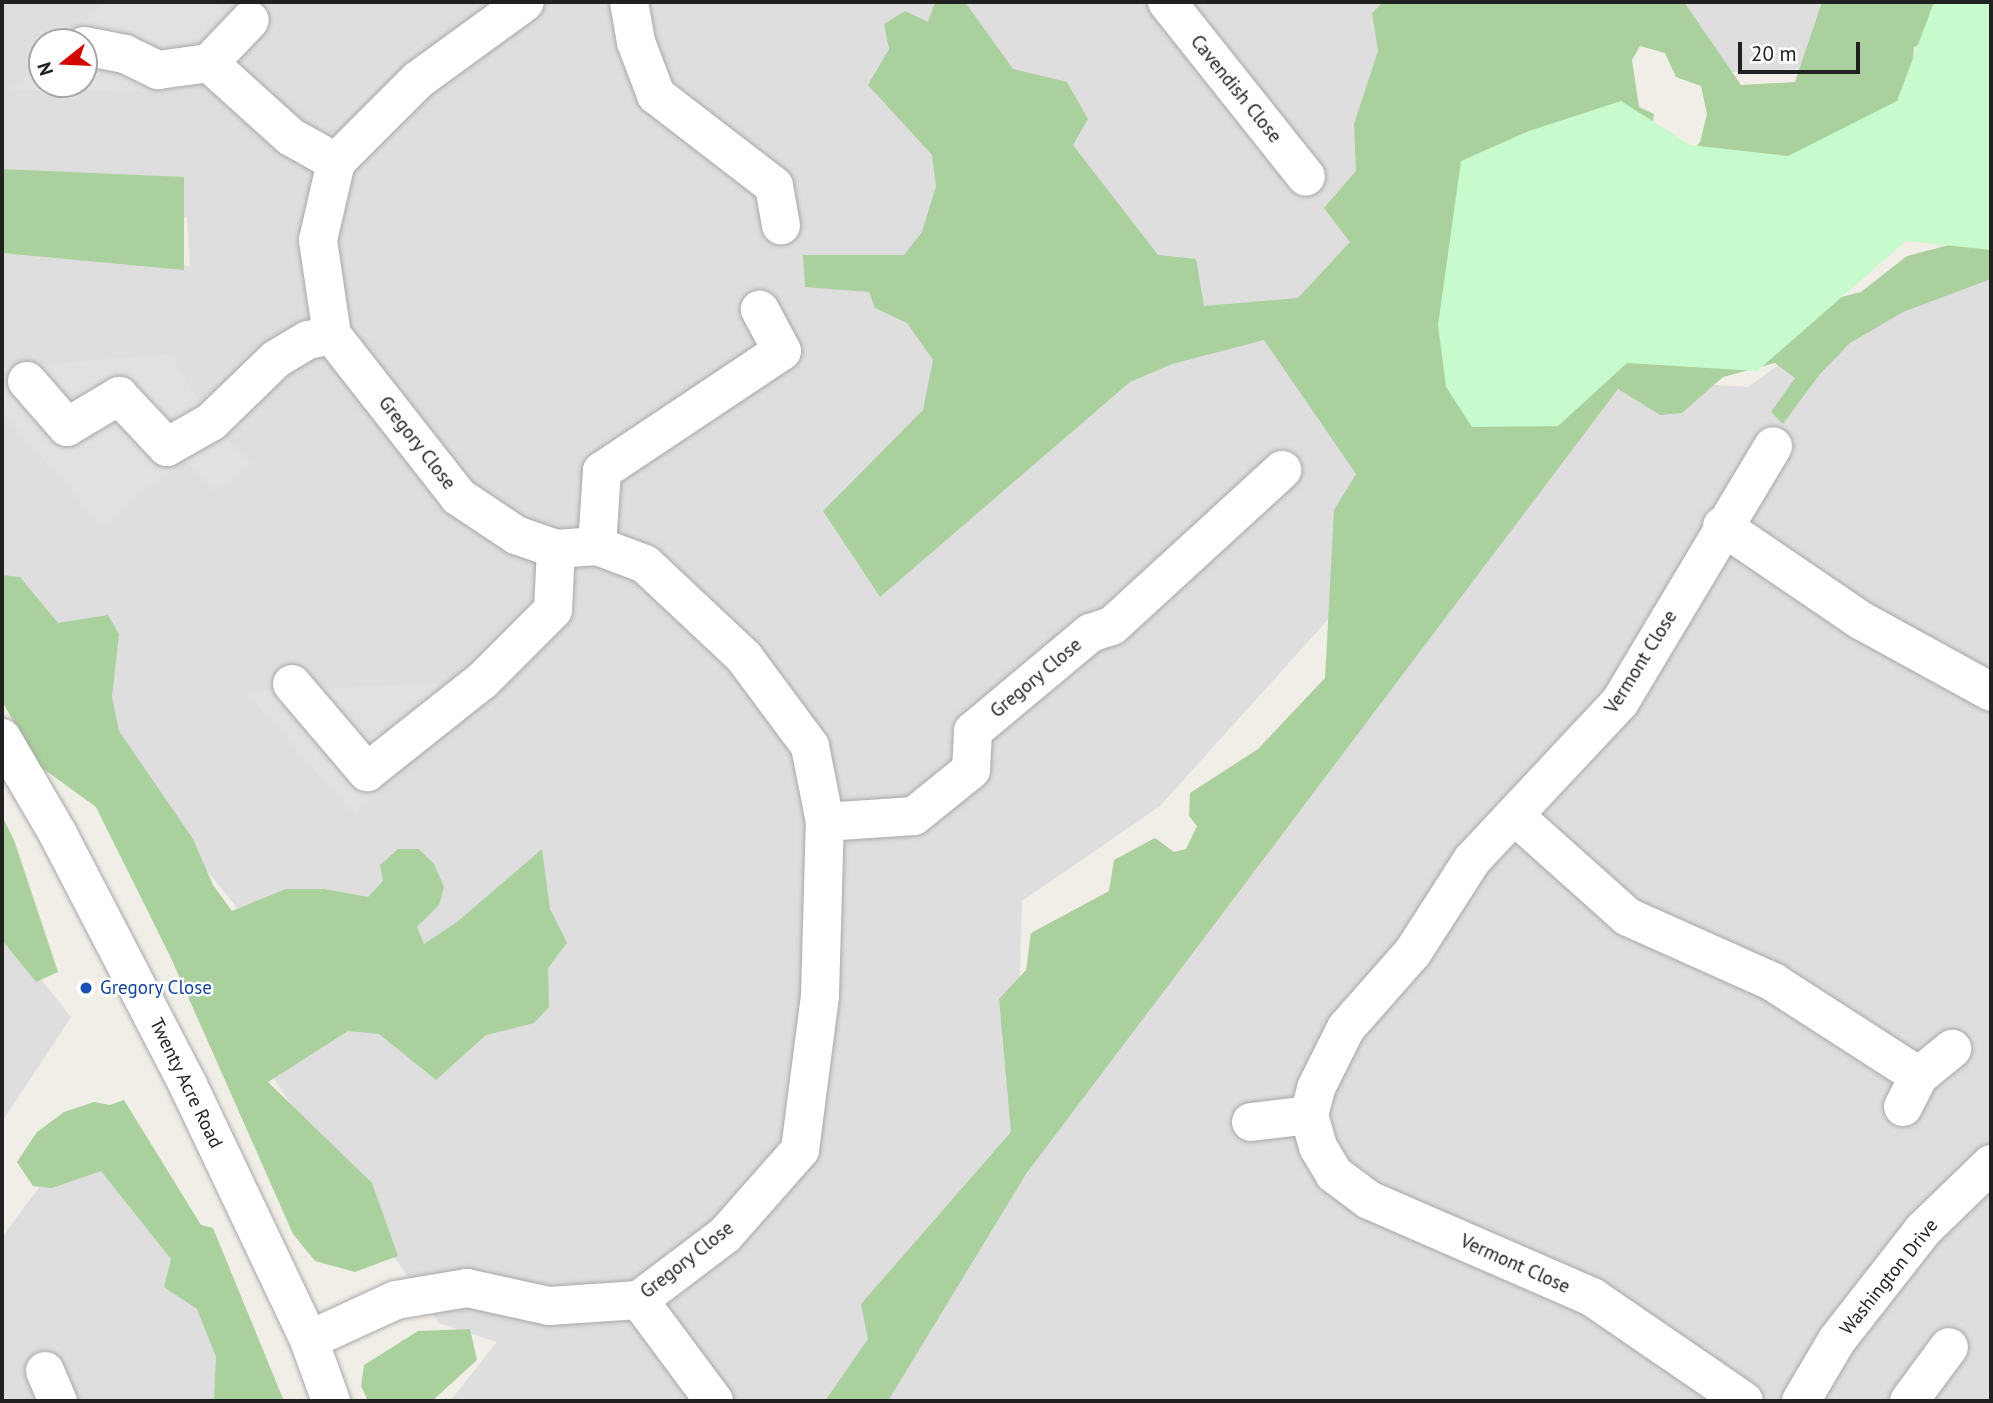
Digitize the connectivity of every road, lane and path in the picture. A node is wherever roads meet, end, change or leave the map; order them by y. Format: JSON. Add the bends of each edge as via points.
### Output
{"nodes":[{"id":1,"x":525,"y":2,"type":"edge"},
{"id":2,"x":629,"y":2,"type":"edge"},
{"id":3,"x":1167,"y":2,"type":"edge"},
{"id":4,"x":250,"y":20,"type":"dead end"},
{"id":5,"x":98,"y":49,"type":"edge"},
{"id":6,"x":209,"y":63,"type":"junction"},
{"id":7,"x":336,"y":162,"type":"junction"},
{"id":8,"x":1306,"y":177,"type":"dead end"},
{"id":9,"x":781,"y":225,"type":"dead end"},
{"id":10,"x":760,"y":310,"type":"dead end"},
{"id":11,"x":331,"y":335,"type":"junction"},
{"id":12,"x":27,"y":381,"type":"dead end"},
{"id":13,"x":1773,"y":446,"type":"dead end"},
{"id":14,"x":1282,"y":470,"type":"dead end"},
{"id":15,"x":1722,"y":526,"type":"junction"},
{"id":16,"x":597,"y":546,"type":"junction"},
{"id":17,"x":556,"y":549,"type":"junction"},
{"id":18,"x":292,"y":684,"type":"dead end"},
{"id":19,"x":1991,"y":692,"type":"edge"},
{"id":20,"x":2,"y":738,"type":"edge"},
{"id":21,"x":1516,"y":817,"type":"junction"},
{"id":22,"x":825,"y":822,"type":"junction"},
{"id":23,"x":1952,"y":1049,"type":"dead end"},
{"id":24,"x":1309,"y":1115,"type":"junction"},
{"id":25,"x":1251,"y":1122,"type":"dead end"},
{"id":26,"x":1991,"y":1164,"type":"edge"},
{"id":27,"x":639,"y":1300,"type":"junction"},
{"id":28,"x":309,"y":1340,"type":"junction"},
{"id":29,"x":1949,"y":1347,"type":"dead end"},
{"id":30,"x":1928,"y":1395,"type":"edge"},
{"id":31,"x":331,"y":1401,"type":"edge"},
{"id":32,"x":714,"y":1401,"type":"edge"},
{"id":33,"x":1744,"y":1401,"type":"edge"},
{"id":34,"x":1801,"y":1401,"type":"edge"}],
"edges":[{"from":1,"to":7,"type":"street","via":[[418,80]]},
{"from":2,"to":9,"type":"street","via":[[636,42],[656,95],[774,186]]},
{"from":3,"to":8,"type":"street","name":"Cavendish Close"},
{"from":4,"to":6,"type":"street"},
{"from":5,"to":6,"type":"street","via":[[125,54],[158,70]]},
{"from":6,"to":7,"type":"street","via":[[291,137]]},
{"from":7,"to":11,"type":"street","via":[[318,240]]},
{"from":10,"to":16,"type":"street","via":[[782,351],[601,471]]},
{"from":11,"to":12,"type":"street","via":[[308,341],[276,359],[211,422],[166,447],[118,396],[67,426]]},
{"from":11,"to":17,"type":"street","name":"Gregory Close","via":[[459,497],[516,535]]},
{"from":13,"to":15,"type":"street","name":"Vermont Close"},
{"from":14,"to":22,"type":"street","name":"Gregory Close","via":[[1112,626],[1090,633],[973,732],[971,770],[914,816]]},
{"from":15,"to":19,"type":"street","via":[[1862,621]]},
{"from":15,"to":21,"type":"street","name":"Vermont Close","via":[[1620,702]]},
{"from":16,"to":17,"type":"street","name":"Gregory Close"},
{"from":16,"to":22,"type":"street","name":"Gregory Close","via":[[645,565],[744,657],[810,746]]},
{"from":17,"to":18,"type":"street","via":[[552,610],[482,681],[367,772]]},
{"from":20,"to":28,"type":"street","name":"Twenty Acre Road","via":[[58,834],[188,1085]]},
{"from":21,"to":23,"type":"street","via":[[1628,917],[1773,982],[1911,1092]]},
{"from":21,"to":24,"type":"street","name":"Vermont Close","via":[[1472,860],[1413,952],[1346,1028],[1316,1088]]},
{"from":22,"to":27,"type":"street","name":"Gregory Close","via":[[820,996],[800,1150],[725,1236]]},
{"from":24,"to":25,"type":"street"},
{"from":24,"to":33,"type":"street","name":"Vermont Close","via":[[1318,1147],[1334,1174],[1369,1200],[1592,1297]]},
{"from":26,"to":34,"type":"street","name":"Washington Drive","via":[[1915,1241],[1838,1340]]},
{"from":27,"to":28,"type":"street","name":"Gregory Close","via":[[549,1306],[467,1288],[396,1300]]},
{"from":27,"to":32,"type":"street"},
{"from":28,"to":31,"type":"street","name":"Twenty Acre Road"},
{"from":29,"to":30,"type":"street"}]}
